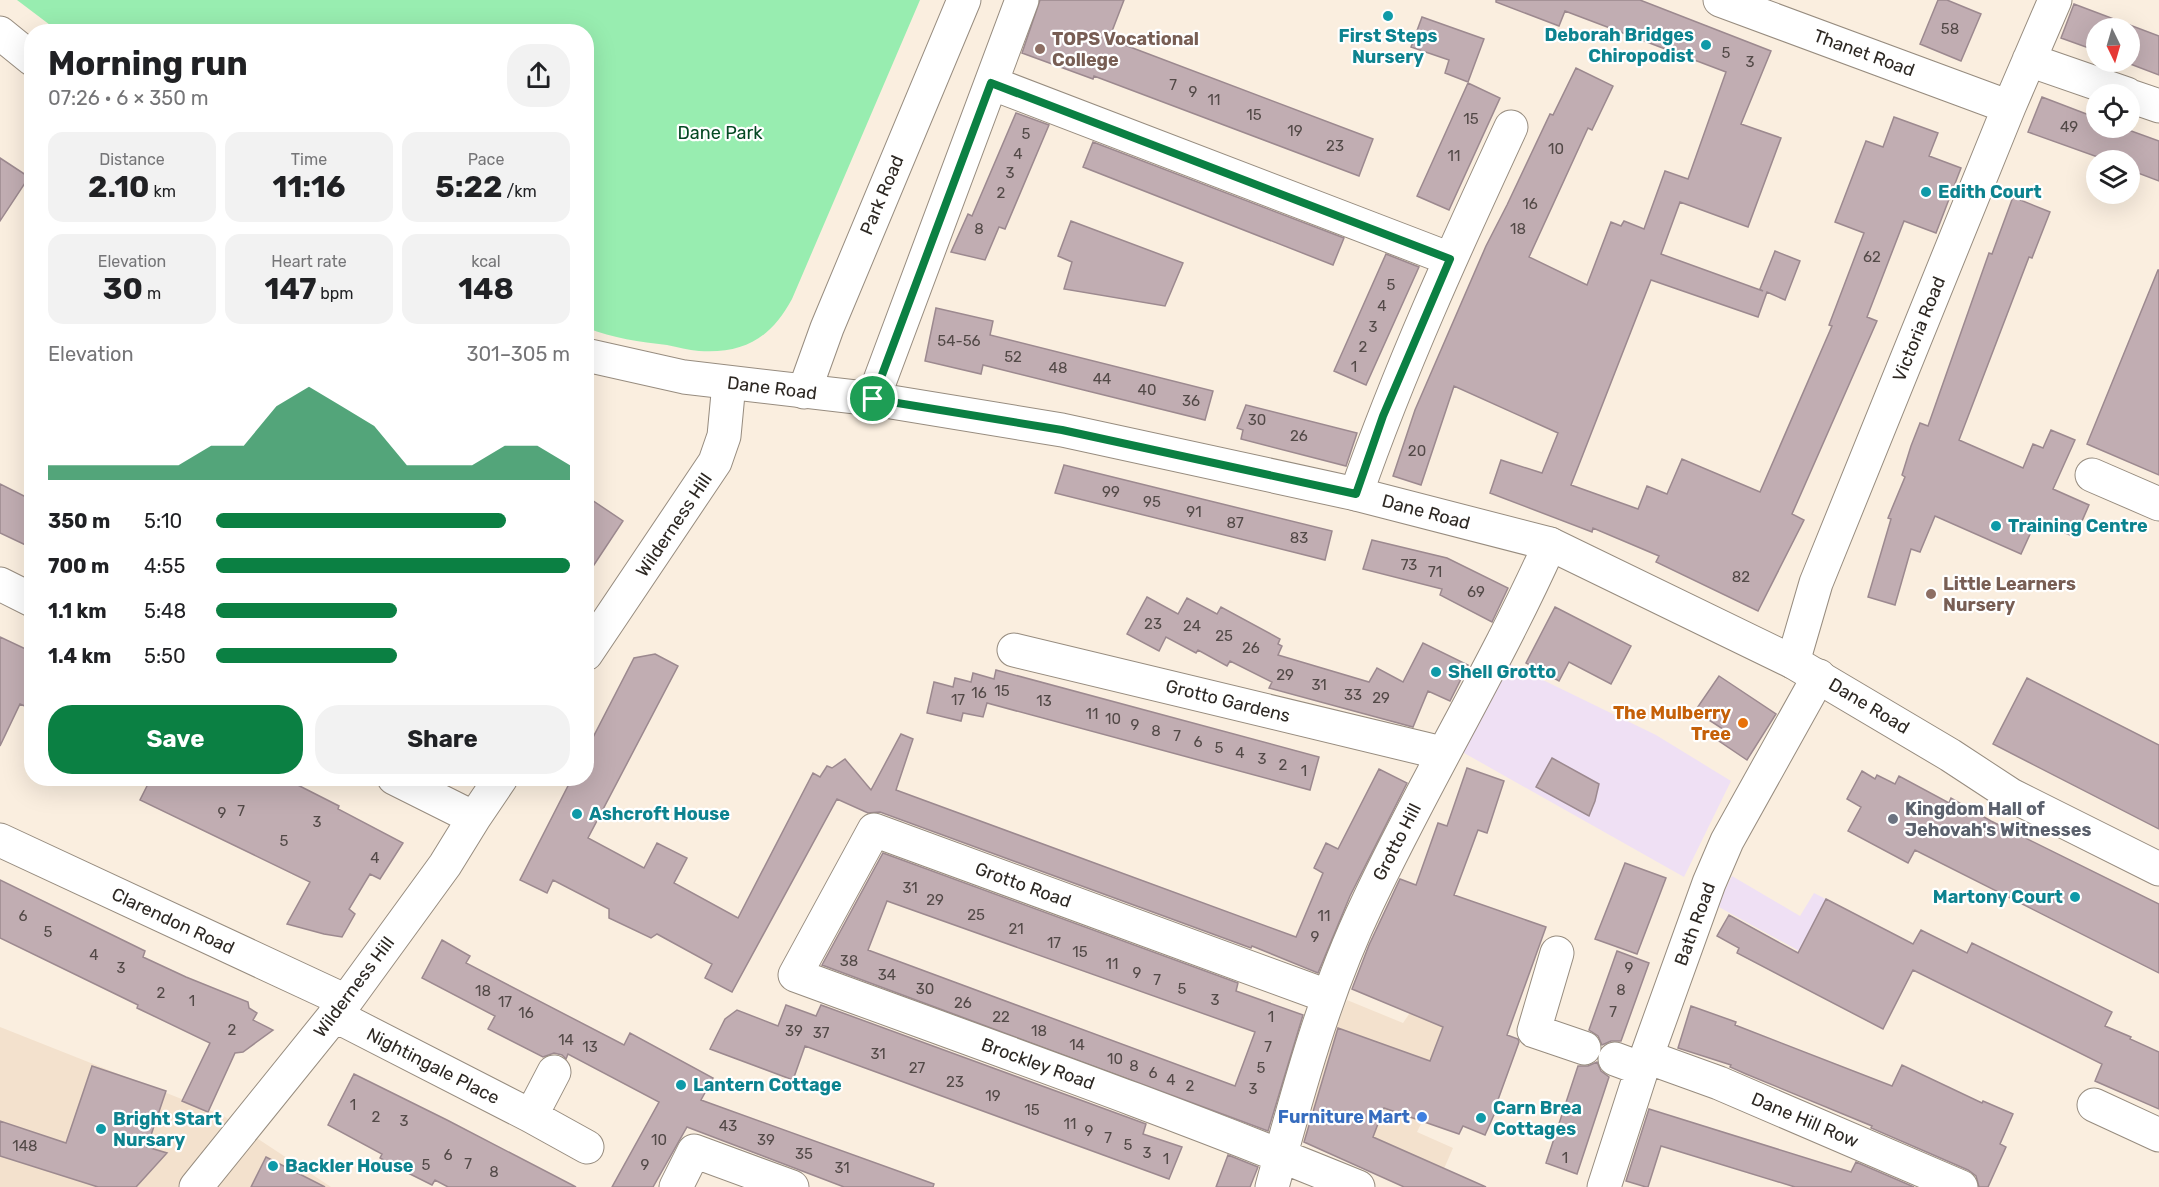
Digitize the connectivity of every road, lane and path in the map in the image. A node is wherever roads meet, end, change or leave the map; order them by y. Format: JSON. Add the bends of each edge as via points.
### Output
{"nodes":[{"id":1,"x":964,"y":0,"type":"edge"},
{"id":2,"x":1022,"y":0,"type":"edge"},
{"id":3,"x":1720,"y":0,"type":"edge"},
{"id":4,"x":2055,"y":0,"type":"edge"},
{"id":5,"x":0,"y":33,"type":"edge"},
{"id":6,"x":24,"y":52,"type":"edge"},
{"id":7,"x":2030,"y":60,"type":"junction"},
{"id":8,"x":991,"y":83,"type":"junction"},
{"id":9,"x":2097,"y":84,"type":"edge"},
{"id":10,"x":2140,"y":99,"type":"edge"},
{"id":11,"x":2159,"y":106,"type":"edge"},
{"id":12,"x":2009,"y":107,"type":"junction"},
{"id":13,"x":1511,"y":127,"type":"dead end"},
{"id":14,"x":1450,"y":259,"type":"junction"},
{"id":15,"x":594,"y":357,"type":"edge"},
{"id":16,"x":729,"y":383,"type":"junction"},
{"id":17,"x":804,"y":392,"type":"junction"},
{"id":18,"x":873,"y":399,"type":"junction"},
{"id":19,"x":2092,"y":475,"type":"dead end"},
{"id":20,"x":1356,"y":494,"type":"junction"},
{"id":21,"x":2159,"y":504,"type":"edge"},
{"id":22,"x":1550,"y":544,"type":"junction"},
{"id":23,"x":0,"y":584,"type":"edge"},
{"id":24,"x":24,"y":596,"type":"edge"},
{"id":25,"x":594,"y":642,"type":"edge"},
{"id":26,"x":1014,"y":650,"type":"dead end"},
{"id":27,"x":1806,"y":669,"type":"junction"},
{"id":28,"x":1442,"y":753,"type":"junction"},
{"id":29,"x":410,"y":786,"type":"edge"},
{"id":30,"x":496,"y":786,"type":"edge"},
{"id":31,"x":474,"y":818,"type":"junction"},
{"id":32,"x":0,"y":840,"type":"edge"},
{"id":33,"x":2159,"y":869,"type":"edge"},
{"id":34,"x":1557,"y":953,"type":"dead end"},
{"id":35,"x":795,"y":975,"type":"joint"},
{"id":36,"x":1327,"y":996,"type":"junction"},
{"id":37,"x":340,"y":1008,"type":"junction"},
{"id":38,"x":1584,"y":1048,"type":"dead end"},
{"id":39,"x":1635,"y":1062,"type":"junction"},
{"id":40,"x":554,"y":1072,"type":"dead end"},
{"id":41,"x":2094,"y":1105,"type":"dead end"},
{"id":42,"x":531,"y":1116,"type":"junction"},
{"id":43,"x":2159,"y":1135,"type":"edge"},
{"id":44,"x":587,"y":1147,"type":"dead end"},
{"id":45,"x":1281,"y":1155,"type":"junction"},
{"id":46,"x":196,"y":1187,"type":"edge"},
{"id":47,"x":676,"y":1187,"type":"edge"},
{"id":48,"x":792,"y":1187,"type":"edge"},
{"id":49,"x":1272,"y":1187,"type":"edge"},
{"id":50,"x":1358,"y":1187,"type":"edge"},
{"id":51,"x":1604,"y":1187,"type":"edge"},
{"id":52,"x":1961,"y":1187,"type":"edge"}],
"edges":[{"from":1,"to":17,"type":"street","name":"Park Road","via":[[826,328]]},
{"from":2,"to":8,"type":"street"},
{"from":3,"to":12,"type":"street","name":"Thanet Road"},
{"from":4,"to":7,"type":"street","name":"Victoria Road"},
{"from":5,"to":6,"type":"street"},
{"from":7,"to":9,"type":"street"},
{"from":7,"to":12,"type":"street","name":"Victoria Road"},
{"from":8,"to":14,"type":"street"},
{"from":8,"to":18,"type":"street"},
{"from":10,"to":11,"type":"street"},
{"from":12,"to":27,"type":"street","name":"Victoria Road","via":[[1816,583]]},
{"from":13,"to":14,"type":"street"},
{"from":14,"to":20,"type":"street","via":[[1383,416]]},
{"from":15,"to":16,"type":"street","name":"Dane Road"},
{"from":16,"to":17,"type":"street","name":"Dane Road"},
{"from":16,"to":25,"type":"street","name":"Wilderness Hill","via":[[724,436],[715,462]]},
{"from":17,"to":18,"type":"street","name":"Dane Road"},
{"from":18,"to":20,"type":"street","name":"Dane Road","via":[[1062,430]]},
{"from":19,"to":21,"type":"street"},
{"from":20,"to":22,"type":"street","name":"Dane Road"},
{"from":22,"to":27,"type":"street","name":"Dane Road"},
{"from":22,"to":28,"type":"street","name":"Grotto Hill","via":[[1530,590]]},
{"from":23,"to":24,"type":"street"},
{"from":26,"to":28,"type":"street","name":"Grotto Gardens"},
{"from":27,"to":33,"type":"street","name":"Dane Road","via":[[2011,795]]},
{"from":27,"to":39,"type":"street","name":"Bath Road","via":[[1727,841]]},
{"from":28,"to":36,"type":"street","name":"Grotto Hill","via":[[1366,904]]},
{"from":29,"to":31,"type":"street"},
{"from":30,"to":31,"type":"street","name":"Wilderness Hill"},
{"from":31,"to":37,"type":"street","name":"Wilderness Hill","via":[[445,865]]},
{"from":32,"to":37,"type":"street","name":"Clarendon Road"},
{"from":34,"to":38,"type":"street","via":[[1534,1030]]},
{"from":35,"to":36,"type":"street","name":"Grotto Road","via":[[874,830]]},
{"from":35,"to":45,"type":"street","name":"Brockley Road"},
{"from":36,"to":45,"type":"street","name":"Grotto Hill"},
{"from":37,"to":42,"type":"street","name":"Nightingale Place"},
{"from":37,"to":46,"type":"street","name":"Wilderness Hill"},
{"from":39,"to":51,"type":"street","name":"Bath Road"},
{"from":39,"to":52,"type":"street","name":"Dane Hill Row","via":[[1741,1093]]},
{"from":40,"to":42,"type":"street"},
{"from":41,"to":43,"type":"street"},
{"from":42,"to":44,"type":"street","name":"Nightingale Place"},
{"from":45,"to":49,"type":"street","name":"Grotto Hill"},
{"from":45,"to":50,"type":"street","name":"Brockley Road"},
{"from":47,"to":48,"type":"street","via":[[694,1151]]}]}
